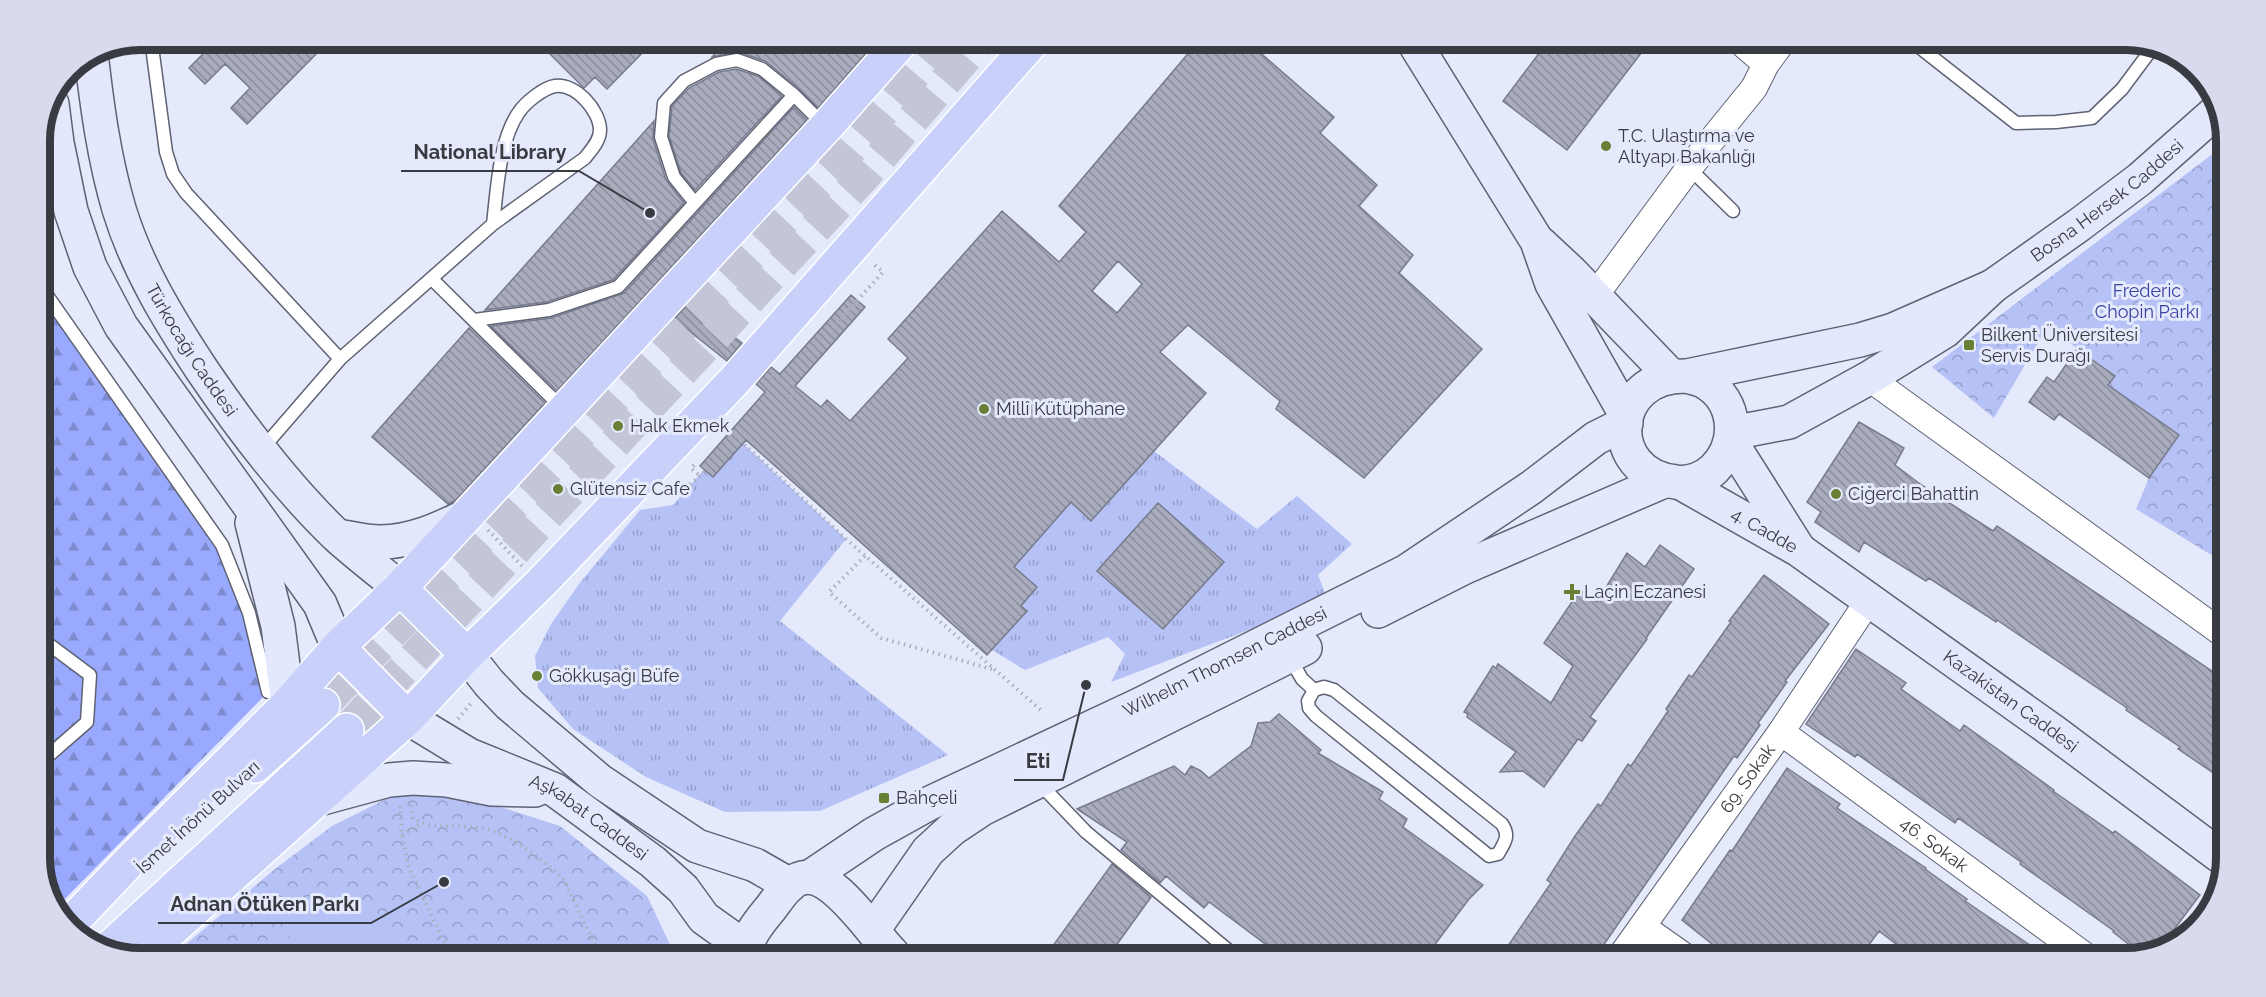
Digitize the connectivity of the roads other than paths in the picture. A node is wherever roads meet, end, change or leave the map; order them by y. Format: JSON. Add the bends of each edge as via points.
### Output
{"nodes":[{"id":1,"x":152,"y":50,"type":"edge"},
{"id":2,"x":894,"y":50,"type":"edge"},
{"id":3,"x":1025,"y":50,"type":"edge"},
{"id":4,"x":1419,"y":50,"type":"edge"},
{"id":5,"x":1758,"y":50,"type":"edge"},
{"id":6,"x":1923,"y":50,"type":"edge"},
{"id":7,"x":2149,"y":53,"type":"edge"},
{"id":8,"x":1773,"y":55,"type":"edge"},
{"id":9,"x":92,"y":63,"type":"edge"},
{"id":10,"x":794,"y":95,"type":"junction"},
{"id":11,"x":2213,"y":114,"type":"edge"},
{"id":12,"x":53,"y":115,"type":"edge"},
{"id":13,"x":826,"y":127,"type":"junction"},
{"id":14,"x":1689,"y":168,"type":"junction"},
{"id":15,"x":695,"y":203,"type":"junction"},
{"id":16,"x":1733,"y":211,"type":"dead end"},
{"id":17,"x":493,"y":224,"type":"junction"},
{"id":18,"x":1537,"y":241,"type":"junction"},
{"id":19,"x":432,"y":279,"type":"junction"},
{"id":20,"x":1993,"y":286,"type":"junction"},
{"id":21,"x":1594,"y":297,"type":"junction"},
{"id":22,"x":50,"y":300,"type":"edge"},
{"id":23,"x":474,"y":320,"type":"junction"},
{"id":24,"x":340,"y":359,"type":"junction"},
{"id":25,"x":1679,"y":376,"type":"junction"},
{"id":26,"x":1869,"y":378,"type":"junction"},
{"id":27,"x":566,"y":409,"type":"junction"},
{"id":28,"x":1626,"y":419,"type":"junction"},
{"id":29,"x":1731,"y":437,"type":"junction"},
{"id":30,"x":260,"y":451,"type":"junction"},
{"id":31,"x":1672,"y":482,"type":"junction"},
{"id":32,"x":248,"y":506,"type":"junction"},
{"id":33,"x":477,"y":522,"type":"junction"},
{"id":34,"x":338,"y":536,"type":"junction"},
{"id":35,"x":1799,"y":550,"type":"junction"},
{"id":36,"x":400,"y":588,"type":"junction"},
{"id":37,"x":1869,"y":600,"type":"junction"},
{"id":38,"x":2216,"y":629,"type":"edge"},
{"id":39,"x":50,"y":645,"type":"edge"},
{"id":40,"x":338,"y":647,"type":"junction"},
{"id":41,"x":466,"y":655,"type":"junction"},
{"id":42,"x":1289,"y":656,"type":"junction"},
{"id":43,"x":1314,"y":690,"type":"junction"},
{"id":44,"x":278,"y":698,"type":"junction"},
{"id":45,"x":323,"y":705,"type":"tunnel mouth"},
{"id":46,"x":408,"y":718,"type":"junction"},
{"id":47,"x":347,"y":730,"type":"tunnel mouth"},
{"id":48,"x":1781,"y":732,"type":"junction"},
{"id":49,"x":50,"y":754,"type":"edge"},
{"id":50,"x":1037,"y":781,"type":"junction"},
{"id":51,"x":555,"y":790,"type":"junction"},
{"id":52,"x":319,"y":799,"type":"junction"},
{"id":53,"x":2216,"y":853,"type":"edge"},
{"id":54,"x":800,"y":881,"type":"junction"},
{"id":55,"x":75,"y":920,"type":"edge"},
{"id":56,"x":79,"y":924,"type":"edge"},
{"id":57,"x":1643,"y":927,"type":"junction"},
{"id":58,"x":114,"y":944,"type":"edge"},
{"id":59,"x":879,"y":944,"type":"edge"},
{"id":60,"x":151,"y":948,"type":"edge"},
{"id":61,"x":744,"y":948,"type":"edge"},
{"id":62,"x":748,"y":948,"type":"edge"},
{"id":63,"x":1226,"y":948,"type":"edge"},
{"id":64,"x":1627,"y":948,"type":"edge"},
{"id":65,"x":1673,"y":948,"type":"edge"},
{"id":66,"x":2074,"y":948,"type":"edge"}],
"edges":[{"from":1,"to":24,"type":"lane","via":[[166,152],[173,174],[186,193]]},
{"from":2,"to":13,"type":"main road"},
{"from":3,"to":41,"type":"main road","via":[[735,380],[541,583]]},
{"from":4,"to":18,"type":"main road"},
{"from":5,"to":8,"type":"street"},
{"from":6,"to":7,"type":"lane","via":[[2016,123],[2092,118],[2122,89]]},
{"from":8,"to":14,"type":"street","via":[[1754,87]]},
{"from":9,"to":30,"type":"main road","name":"Türkocağı Caddesi","via":[[106,156],[119,211],[143,271],[170,322]]},
{"from":10,"to":13,"type":"lane"},
{"from":10,"to":15,"type":"lane"},
{"from":10,"to":15,"type":"lane","via":[[762,69],[737,60],[716,64],[684,81],[664,103],[661,137],[674,177]]},
{"from":11,"to":20,"type":"main road","name":"Bosna Hersek Caddesi","via":[[2140,179]]},
{"from":12,"to":32,"type":"main road","via":[[71,211],[90,267],[121,326]]},
{"from":13,"to":27,"type":"main road"},
{"from":14,"to":16,"type":"lane"},
{"from":14,"to":21,"type":"street"},
{"from":15,"to":23,"type":"lane","via":[[618,287],[549,310]]},
{"from":17,"to":17,"type":"lane","via":[[585,158],[595,146],[600,131],[597,116],[569,87],[555,86],[535,96],[518,113],[503,156]]},
{"from":17,"to":19,"type":"lane"},
{"from":18,"to":21,"type":"main road"},
{"from":18,"to":28,"type":"main road","via":[[1552,284]]},
{"from":19,"to":23,"type":"lane"},
{"from":19,"to":24,"type":"lane"},
{"from":20,"to":25,"type":"main road","via":[[1893,330],[1860,340]]},
{"from":20,"to":26,"type":"main road","via":[[1945,331]]},
{"from":21,"to":25,"type":"main road"},
{"from":22,"to":44,"type":"lane","via":[[222,545]]},
{"from":23,"to":27,"type":"lane"},
{"from":24,"to":30,"type":"lane"},
{"from":25,"to":28,"type":"main road","via":[[1656,380],[1643,389]]},
{"from":25,"to":29,"type":"main road","via":[[1704,382],[1718,392],[1728,407]]},
{"from":26,"to":29,"type":"main road","via":[[1789,422]]},
{"from":26,"to":38,"type":"street"},
{"from":27,"to":33,"type":"main road"},
{"from":28,"to":31,"type":"main road","via":[[1628,448],[1636,463],[1649,474]]},
{"from":28,"to":54,"type":"main road","name":"Wilhelm Thomsen Caddesi","via":[[1407,571],[1137,706],[928,804]]},
{"from":29,"to":31,"type":"main road","via":[[1724,457],[1713,470],[1698,479]]},
{"from":29,"to":35,"type":"main road","name":"4. Cadde"},
{"from":30,"to":34,"type":"main road","name":"Türkocağı Caddesi"},
{"from":31,"to":35,"type":"main road","name":"4. Cadde"},
{"from":31,"to":42,"type":"main road","name":"Wilhelm Thomsen Caddesi","via":[[1465,567]]},
{"from":32,"to":40,"type":"main road","via":[[320,604]]},
{"from":32,"to":44,"type":"main road","via":[[278,626]]},
{"from":33,"to":34,"type":"main road","via":[[379,542]]},
{"from":33,"to":36,"type":"main road"},
{"from":34,"to":36,"type":"main road","name":"Türkocağı Caddesi"},
{"from":35,"to":37,"type":"main road","name":"Kazakistan Caddesi"},
{"from":36,"to":40,"type":"main road"},
{"from":36,"to":41,"type":"main road"},
{"from":37,"to":48,"type":"street","name":"69. Sokak"},
{"from":37,"to":53,"type":"main road","name":"Kazakistan Caddesi"},
{"from":39,"to":49,"type":"lane","via":[[90,675],[87,722]]},
{"from":40,"to":44,"type":"main road"},
{"from":40,"to":46,"type":"main road"},
{"from":41,"to":46,"type":"main road"},
{"from":41,"to":54,"type":"main road","via":[[510,705],[600,781],[697,846]]},
{"from":42,"to":43,"type":"lane","via":[[1302,679]]},
{"from":42,"to":50,"type":"main road","name":"Wilhelm Thomsen Caddesi"},
{"from":43,"to":43,"type":"lane","via":[[1334,690],[1502,824],[1507,831],[1506,839],[1498,854],[1489,856],[1316,716],[1308,701]]},
{"from":44,"to":55,"type":"main road"},
{"from":45,"to":56,"type":"main road","name":"İsmet İnönü Bulvarı"},
{"from":46,"to":51,"type":"main road","name":"Aşkabat Caddesi","via":[[469,754]]},
{"from":46,"to":52,"type":"main road"},
{"from":47,"to":58,"type":"main road","name":"İsmet İnönü Bulvarı"},
{"from":48,"to":57,"type":"street","name":"69. Sokak"},
{"from":48,"to":66,"type":"street","name":"46. Sokak"},
{"from":50,"to":59,"type":"main road","name":"Wilhelm Thomsen Caddesi","via":[[982,809],[928,851]]},
{"from":50,"to":63,"type":"lane","via":[[1086,832]]},
{"from":51,"to":52,"type":"main road","via":[[492,789],[413,778],[389,780]]},
{"from":51,"to":61,"type":"main road","name":"Aşkabat Caddesi","via":[[653,862],[684,890],[704,918]]},
{"from":52,"to":60,"type":"main road"},
{"from":54,"to":59,"type":"main road","via":[[835,887]]},
{"from":54,"to":62,"type":"main road","name":"Wilhelm Thomsen Caddesi","via":[[757,924]]},
{"from":57,"to":64,"type":"street","name":"69. Sokak"},
{"from":57,"to":65,"type":"street"}]}
